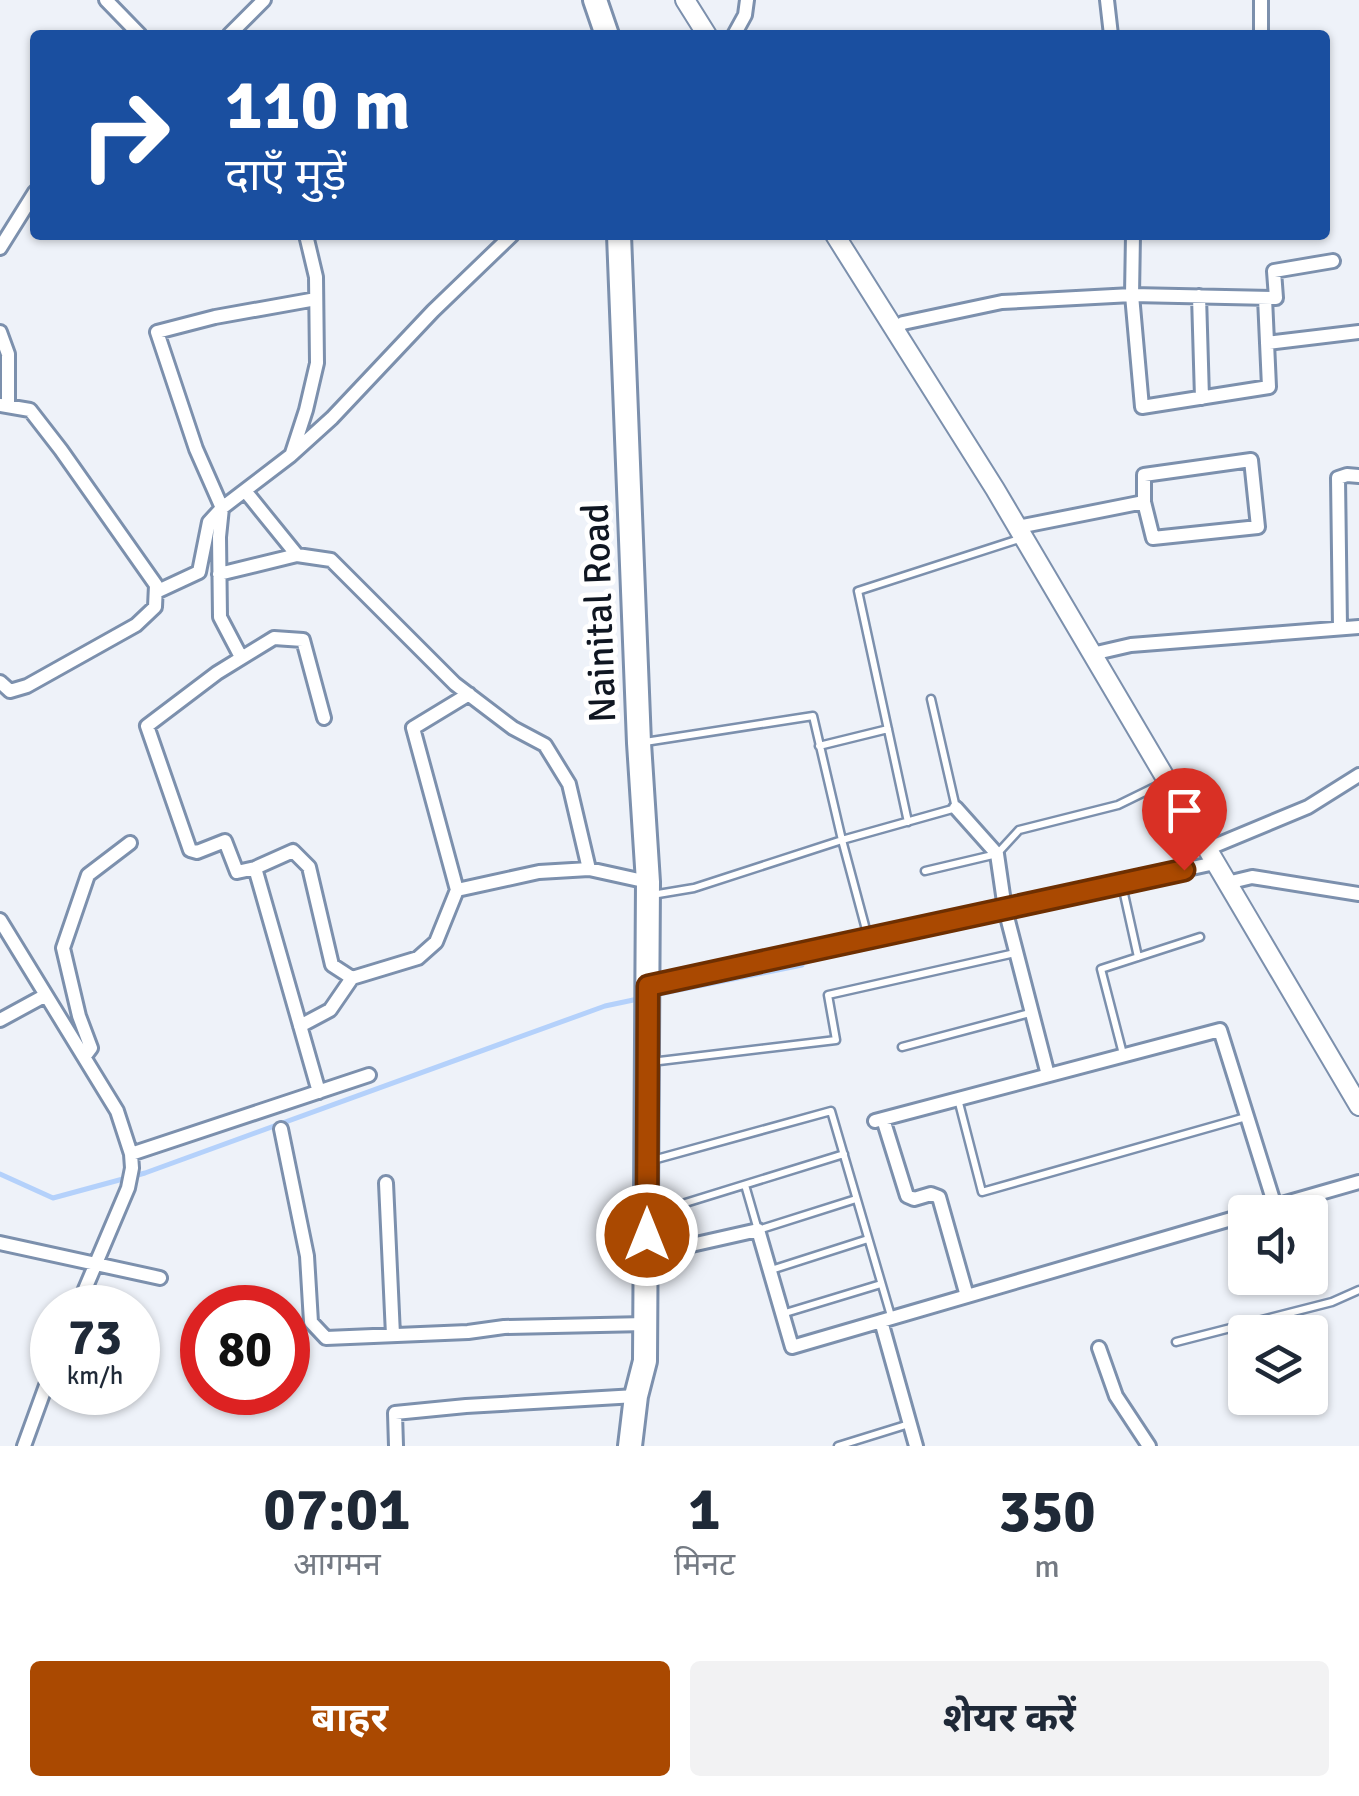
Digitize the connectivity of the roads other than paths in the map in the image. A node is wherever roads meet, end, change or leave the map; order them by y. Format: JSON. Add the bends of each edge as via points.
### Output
{"nodes":[{"id":1,"x":106,"y":0,"type":"edge"},
{"id":2,"x":264,"y":0,"type":"edge"},
{"id":3,"x":595,"y":0,"type":"edge"},
{"id":4,"x":685,"y":0,"type":"edge"},
{"id":5,"x":747,"y":0,"type":"edge"},
{"id":6,"x":1106,"y":0,"type":"edge"},
{"id":7,"x":1260,"y":0,"type":"edge"},
{"id":8,"x":135,"y":30,"type":"edge"},
{"id":9,"x":234,"y":30,"type":"edge"},
{"id":10,"x":605,"y":30,"type":"edge"},
{"id":11,"x":705,"y":30,"type":"edge"},
{"id":12,"x":737,"y":30,"type":"edge"},
{"id":13,"x":1110,"y":30,"type":"edge"},
{"id":14,"x":1261,"y":30,"type":"edge"},
{"id":15,"x":30,"y":200,"type":"edge"},
{"id":16,"x":307,"y":240,"type":"edge"},
{"id":17,"x":507,"y":240,"type":"edge"},
{"id":18,"x":620,"y":240,"type":"edge"},
{"id":19,"x":838,"y":240,"type":"edge"},
{"id":20,"x":1133,"y":240,"type":"edge"},
{"id":21,"x":0,"y":248,"type":"edge"},
{"id":22,"x":1333,"y":261,"type":"dead end"},
{"id":23,"x":1132,"y":294,"type":"junction"},
{"id":24,"x":1198,"y":296,"type":"junction"},
{"id":25,"x":1265,"y":298,"type":"junction"},
{"id":26,"x":316,"y":299,"type":"junction"},
{"id":27,"x":894,"y":329,"type":"junction"},
{"id":28,"x":0,"y":332,"type":"edge"},
{"id":29,"x":1359,"y":332,"type":"edge"},
{"id":30,"x":1267,"y":342,"type":"junction"},
{"id":31,"x":1202,"y":398,"type":"junction"},
{"id":32,"x":4,"y":405,"type":"edge"},
{"id":33,"x":290,"y":456,"type":"junction"},
{"id":34,"x":1359,"y":476,"type":"edge"},
{"id":35,"x":246,"y":492,"type":"junction"},
{"id":36,"x":1144,"y":502,"type":"junction"},
{"id":37,"x":222,"y":508,"type":"junction"},
{"id":38,"x":1020,"y":532,"type":"junction"},
{"id":39,"x":297,"y":555,"type":"junction"},
{"id":40,"x":220,"y":574,"type":"junction"},
{"id":41,"x":156,"y":592,"type":"junction"},
{"id":42,"x":1340,"y":627,"type":"junction"},
{"id":43,"x":1359,"y":627,"type":"edge"},
{"id":44,"x":1092,"y":654,"type":"junction"},
{"id":45,"x":241,"y":657,"type":"junction"},
{"id":46,"x":0,"y":682,"type":"edge"},
{"id":47,"x":468,"y":694,"type":"junction"},
{"id":48,"x":931,"y":698,"type":"dead end"},
{"id":49,"x":324,"y":718,"type":"dead end"},
{"id":50,"x":888,"y":729,"type":"junction"},
{"id":51,"x":639,"y":743,"type":"junction"},
{"id":52,"x":820,"y":746,"type":"junction"},
{"id":53,"x":1359,"y":775,"type":"edge"},
{"id":54,"x":1166,"y":781,"type":"junction"},
{"id":55,"x":956,"y":808,"type":"junction"},
{"id":56,"x":908,"y":822,"type":"junction"},
{"id":57,"x":842,"y":840,"type":"junction"},
{"id":58,"x":130,"y":843,"type":"dead end"},
{"id":59,"x":997,"y":854,"type":"junction"},
{"id":60,"x":1211,"y":856,"type":"junction"},
{"id":61,"x":254,"y":868,"type":"junction"},
{"id":62,"x":590,"y":869,"type":"junction"},
{"id":63,"x":925,"y":871,"type":"dead end"},
{"id":64,"x":1122,"y":884,"type":"junction"},
{"id":65,"x":1227,"y":884,"type":"junction"},
{"id":66,"x":648,"y":889,"type":"junction"},
{"id":67,"x":457,"y":890,"type":"junction"},
{"id":68,"x":1359,"y":894,"type":"edge"},
{"id":69,"x":1004,"y":908,"type":"junction"},
{"id":70,"x":0,"y":920,"type":"edge"},
{"id":71,"x":868,"y":938,"type":"junction"},
{"id":72,"x":1200,"y":938,"type":"dead end"},
{"id":73,"x":1016,"y":952,"type":"junction"},
{"id":74,"x":1138,"y":957,"type":"junction"},
{"id":75,"x":352,"y":978,"type":"junction"},
{"id":76,"x":647,"y":993,"type":"junction"},
{"id":77,"x":46,"y":995,"type":"junction"},
{"id":78,"x":1032,"y":1013,"type":"junction"},
{"id":79,"x":0,"y":1020,"type":"edge"},
{"id":80,"x":300,"y":1026,"type":"junction"},
{"id":81,"x":902,"y":1047,"type":"dead end"},
{"id":82,"x":1123,"y":1055,"type":"junction"},
{"id":83,"x":84,"y":1056,"type":"junction"},
{"id":84,"x":647,"y":1063,"type":"junction"},
{"id":85,"x":369,"y":1075,"type":"dead end"},
{"id":86,"x":1048,"y":1076,"type":"junction"},
{"id":87,"x":319,"y":1092,"type":"junction"},
{"id":88,"x":958,"y":1099,"type":"junction"},
{"id":89,"x":1359,"y":1106,"type":"edge"},
{"id":90,"x":1247,"y":1116,"type":"junction"},
{"id":91,"x":282,"y":1128,"type":"dead end"},
{"id":92,"x":844,"y":1154,"type":"junction"},
{"id":93,"x":132,"y":1161,"type":"junction"},
{"id":94,"x":647,"y":1161,"type":"junction"},
{"id":95,"x":386,"y":1182,"type":"dead end"},
{"id":96,"x":1359,"y":1182,"type":"edge"},
{"id":97,"x":745,"y":1185,"type":"junction"},
{"id":98,"x":1272,"y":1195,"type":"edge"},
{"id":99,"x":1314,"y":1195,"type":"edge"},
{"id":100,"x":856,"y":1199,"type":"junction"},
{"id":101,"x":647,"y":1215,"type":"junction"},
{"id":102,"x":1228,"y":1220,"type":"edge"},
{"id":103,"x":758,"y":1230,"type":"junction"},
{"id":104,"x":868,"y":1239,"type":"junction"},
{"id":105,"x":0,"y":1243,"type":"edge"},
{"id":106,"x":647,"y":1255,"type":"junction"},
{"id":107,"x":95,"y":1265,"type":"junction"},
{"id":108,"x":770,"y":1270,"type":"junction"},
{"id":109,"x":160,"y":1278,"type":"dead end"},
{"id":110,"x":881,"y":1284,"type":"junction"},
{"id":111,"x":87,"y":1285,"type":"edge"},
{"id":112,"x":1359,"y":1290,"type":"edge"},
{"id":113,"x":967,"y":1296,"type":"junction"},
{"id":114,"x":782,"y":1314,"type":"junction"},
{"id":115,"x":886,"y":1320,"type":"junction"},
{"id":116,"x":646,"y":1324,"type":"junction"},
{"id":117,"x":393,"y":1335,"type":"junction"},
{"id":118,"x":1176,"y":1342,"type":"dead end"},
{"id":119,"x":1099,"y":1348,"type":"dead end"},
{"id":120,"x":636,"y":1396,"type":"junction"},
{"id":121,"x":35,"y":1415,"type":"edge"},
{"id":122,"x":910,"y":1424,"type":"junction"},
{"id":123,"x":24,"y":1446,"type":"edge"},
{"id":124,"x":396,"y":1446,"type":"edge"},
{"id":125,"x":630,"y":1446,"type":"edge"},
{"id":126,"x":838,"y":1446,"type":"edge"},
{"id":127,"x":916,"y":1446,"type":"edge"},
{"id":128,"x":1149,"y":1446,"type":"edge"}],
"edges":[{"from":1,"to":8,"type":"street"},
{"from":2,"to":9,"type":"street"},
{"from":3,"to":10,"type":"highway"},
{"from":4,"to":11,"type":"main road"},
{"from":5,"to":12,"type":"street"},
{"from":6,"to":13,"type":"street"},
{"from":7,"to":14,"type":"street"},
{"from":15,"to":21,"type":"street"},
{"from":16,"to":26,"type":"street"},
{"from":17,"to":33,"type":"street"},
{"from":18,"to":51,"type":"highway","name":"Nainital Road"},
{"from":19,"to":27,"type":"main road"},
{"from":20,"to":23,"type":"street"},
{"from":22,"to":25,"type":"street","via":[[1274,271],[1276,298]]},
{"from":23,"to":24,"type":"street"},
{"from":23,"to":27,"type":"street","via":[[1002,302]]},
{"from":23,"to":31,"type":"street","via":[[1142,408]]},
{"from":24,"to":25,"type":"street"},
{"from":24,"to":31,"type":"street"},
{"from":25,"to":30,"type":"street"},
{"from":26,"to":33,"type":"street","via":[[317,363]]},
{"from":26,"to":37,"type":"street","via":[[157,332]]},
{"from":27,"to":38,"type":"main road"},
{"from":28,"to":32,"type":"street","via":[[8,354]]},
{"from":29,"to":30,"type":"street"},
{"from":30,"to":31,"type":"street","via":[[1269,387]]},
{"from":32,"to":41,"type":"street","via":[[30,410]]},
{"from":33,"to":35,"type":"street"},
{"from":34,"to":42,"type":"street","via":[[1338,478]]},
{"from":35,"to":37,"type":"street"},
{"from":35,"to":39,"type":"street"},
{"from":36,"to":36,"type":"street","via":[[1144,475],[1251,460],[1258,527],[1153,538]]},
{"from":36,"to":38,"type":"street"},
{"from":37,"to":40,"type":"street"},
{"from":37,"to":41,"type":"street","via":[[209,522],[199,572]]},
{"from":38,"to":44,"type":"main road"},
{"from":38,"to":50,"type":"lane","via":[[858,591]]},
{"from":39,"to":40,"type":"street"},
{"from":39,"to":47,"type":"street","via":[[331,560]]},
{"from":40,"to":45,"type":"street","via":[[220,617]]},
{"from":41,"to":46,"type":"street","via":[[155,607],[136,626],[27,686],[10,691]]},
{"from":42,"to":43,"type":"street"},
{"from":42,"to":44,"type":"street"},
{"from":44,"to":54,"type":"main road"},
{"from":45,"to":49,"type":"street","via":[[274,638],[303,640]]},
{"from":45,"to":61,"type":"street","via":[[147,726],[190,850],[225,840],[236,872]]},
{"from":47,"to":62,"type":"street","via":[[552,755],[569,784]]},
{"from":47,"to":67,"type":"street","via":[[414,728]]},
{"from":48,"to":55,"type":"lane"},
{"from":50,"to":52,"type":"lane"},
{"from":50,"to":56,"type":"lane"},
{"from":51,"to":52,"type":"lane","via":[[813,716]]},
{"from":51,"to":66,"type":"highway","name":"Nainital Road"},
{"from":52,"to":57,"type":"lane"},
{"from":53,"to":60,"type":"street"},
{"from":54,"to":59,"type":"lane","via":[[1118,805],[1018,830]]},
{"from":54,"to":60,"type":"main road"},
{"from":55,"to":56,"type":"lane"},
{"from":55,"to":59,"type":"street"},
{"from":56,"to":57,"type":"lane"},
{"from":57,"to":66,"type":"lane","via":[[694,888]]},
{"from":57,"to":71,"type":"lane"},
{"from":58,"to":83,"type":"street","via":[[88,875],[63,948],[91,1048]]},
{"from":59,"to":63,"type":"lane"},
{"from":59,"to":69,"type":"street"},
{"from":60,"to":64,"type":"street"},
{"from":60,"to":65,"type":"main road"},
{"from":61,"to":75,"type":"street","via":[[293,851],[308,867],[332,966]]},
{"from":61,"to":80,"type":"street"},
{"from":62,"to":66,"type":"street"},
{"from":62,"to":67,"type":"street"},
{"from":64,"to":69,"type":"street"},
{"from":64,"to":74,"type":"lane"},
{"from":65,"to":68,"type":"street","via":[[1252,877]]},
{"from":65,"to":89,"type":"main road"},
{"from":66,"to":76,"type":"highway","name":"Nainital Road"},
{"from":67,"to":75,"type":"street","via":[[436,942],[418,958]]},
{"from":69,"to":71,"type":"street"},
{"from":69,"to":73,"type":"street"},
{"from":70,"to":77,"type":"street"},
{"from":71,"to":76,"type":"street"},
{"from":72,"to":74,"type":"lane"},
{"from":73,"to":78,"type":"street"},
{"from":73,"to":84,"type":"lane","via":[[828,996],[836,1040]]},
{"from":74,"to":82,"type":"lane","via":[[1101,969]]},
{"from":75,"to":80,"type":"street","via":[[330,1010]]},
{"from":76,"to":84,"type":"highway","name":"Nainital Road"},
{"from":77,"to":79,"type":"street"},
{"from":77,"to":83,"type":"street"},
{"from":78,"to":81,"type":"lane"},
{"from":78,"to":86,"type":"street"},
{"from":80,"to":87,"type":"street"},
{"from":82,"to":86,"type":"street"},
{"from":82,"to":90,"type":"street","via":[[1220,1030]]},
{"from":83,"to":93,"type":"street","via":[[118,1111]]},
{"from":84,"to":94,"type":"highway","name":"Nainital Road"},
{"from":85,"to":87,"type":"street"},
{"from":86,"to":88,"type":"street"},
{"from":87,"to":93,"type":"street"},
{"from":88,"to":90,"type":"lane","via":[[982,1192]]},
{"from":88,"to":113,"type":"street","via":[[879,1120],[907,1196],[939,1197]]},
{"from":90,"to":98,"type":"street"},
{"from":91,"to":117,"type":"street","via":[[311,1322],[326,1338]]},
{"from":92,"to":94,"type":"lane","via":[[831,1111]]},
{"from":92,"to":97,"type":"lane"},
{"from":92,"to":100,"type":"lane"},
{"from":93,"to":107,"type":"street","via":[[128,1188]]},
{"from":94,"to":101,"type":"highway","name":"Nainital Road"},
{"from":95,"to":117,"type":"street"},
{"from":96,"to":99,"type":"street"},
{"from":97,"to":101,"type":"lane"},
{"from":97,"to":103,"type":"lane"},
{"from":100,"to":103,"type":"lane"},
{"from":100,"to":104,"type":"lane"},
{"from":101,"to":106,"type":"highway","name":"Nainital Road"},
{"from":102,"to":113,"type":"street"},
{"from":103,"to":106,"type":"street"},
{"from":103,"to":108,"type":"street"},
{"from":104,"to":108,"type":"lane"},
{"from":104,"to":110,"type":"lane"},
{"from":105,"to":107,"type":"street"},
{"from":106,"to":116,"type":"highway","name":"Nainital Road"},
{"from":107,"to":109,"type":"street"},
{"from":107,"to":111,"type":"street"},
{"from":108,"to":114,"type":"street"},
{"from":110,"to":114,"type":"lane"},
{"from":110,"to":115,"type":"lane"},
{"from":112,"to":118,"type":"lane"},
{"from":113,"to":115,"type":"street"},
{"from":114,"to":115,"type":"street","via":[[792,1347]]},
{"from":115,"to":122,"type":"street"},
{"from":116,"to":117,"type":"street"},
{"from":116,"to":120,"type":"highway","name":"Nainital Road"},
{"from":119,"to":128,"type":"street","via":[[1116,1396]]},
{"from":120,"to":124,"type":"street","via":[[395,1413]]},
{"from":120,"to":125,"type":"highway","name":"Nainital Road"},
{"from":121,"to":123,"type":"street"},
{"from":122,"to":126,"type":"lane"},
{"from":122,"to":127,"type":"street"}]}
